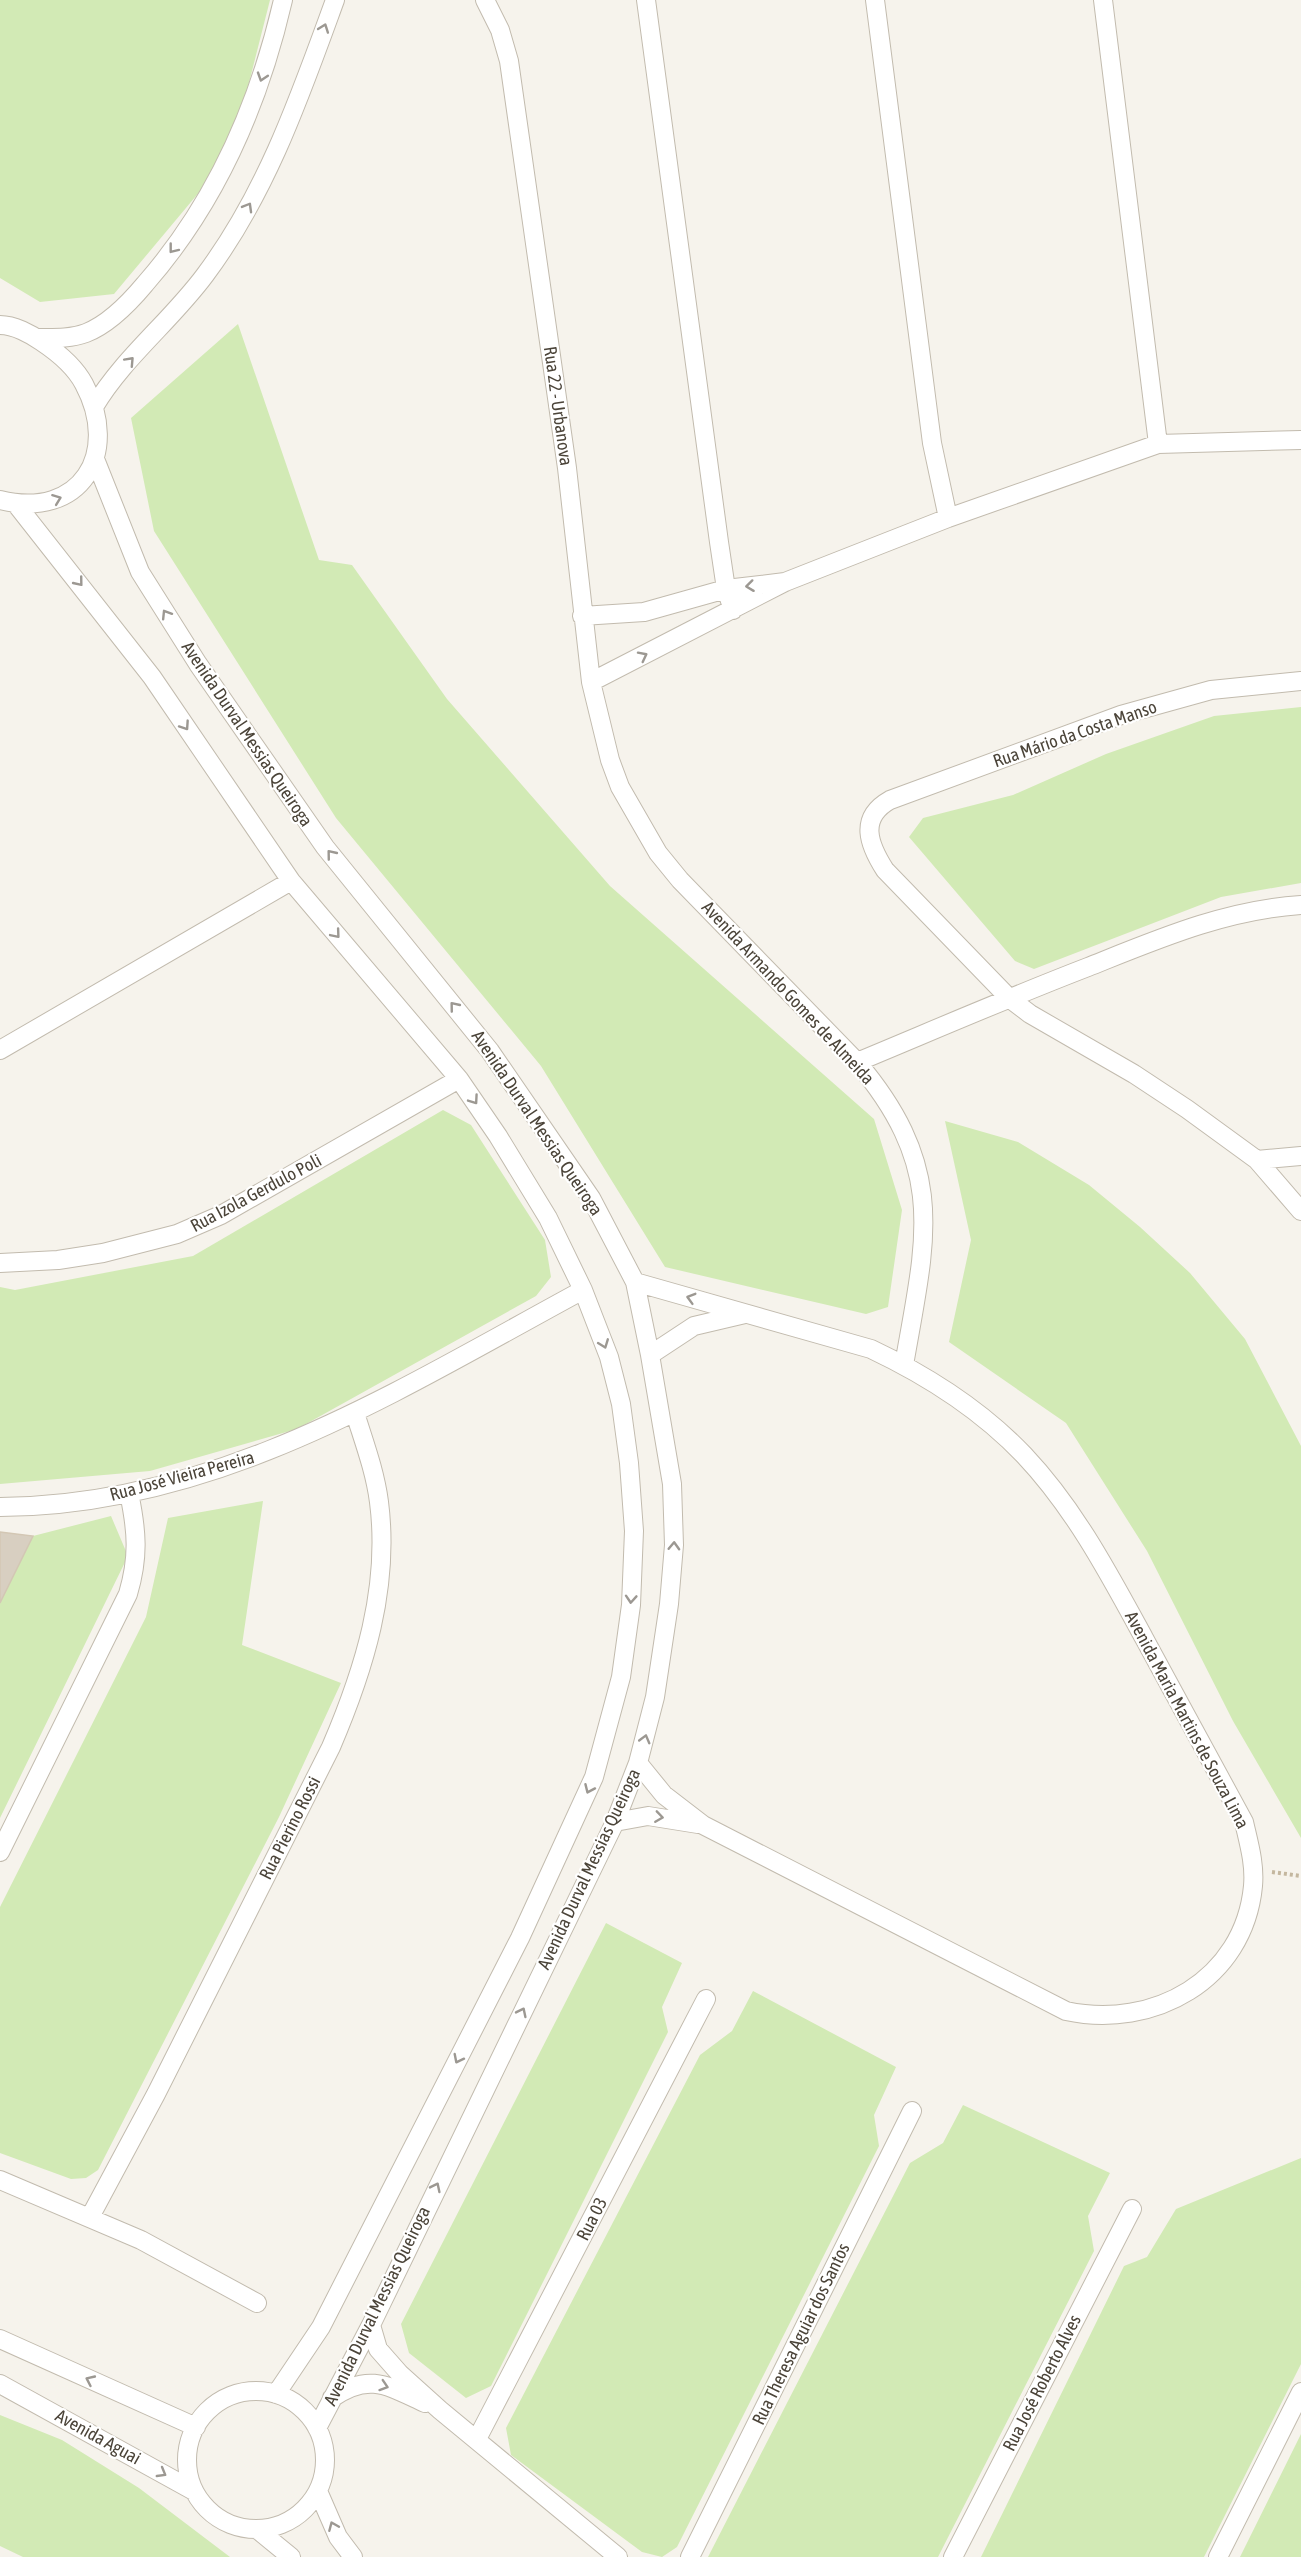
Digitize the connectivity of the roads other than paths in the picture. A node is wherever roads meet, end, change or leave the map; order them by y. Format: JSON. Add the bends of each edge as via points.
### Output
{"nodes":[{"id":1,"x":283,"y":0,"type":"edge"},
{"id":2,"x":335,"y":0,"type":"edge"},
{"id":3,"x":485,"y":0,"type":"edge"},
{"id":4,"x":646,"y":0,"type":"edge"},
{"id":5,"x":875,"y":0,"type":"edge"},
{"id":6,"x":1103,"y":0,"type":"edge"},
{"id":7,"x":1,"y":323,"type":"edge"},
{"id":8,"x":37,"y":338,"type":"junction"},
{"id":9,"x":94,"y":407,"type":"junction"},
{"id":10,"x":1301,"y":440,"type":"edge"},
{"id":11,"x":1158,"y":444,"type":"junction"},
{"id":12,"x":95,"y":459,"type":"junction"},
{"id":13,"x":8,"y":502,"type":"edge"},
{"id":14,"x":948,"y":518,"type":"junction"},
{"id":15,"x":785,"y":582,"type":"junction"},
{"id":16,"x":726,"y":589,"type":"junction"},
{"id":17,"x":733,"y":610,"type":"junction"},
{"id":18,"x":582,"y":616,"type":"junction"},
{"id":19,"x":1301,"y":681,"type":"edge"},
{"id":20,"x":591,"y":682,"type":"junction"},
{"id":21,"x":632,"y":812,"type":"joint"},
{"id":22,"x":291,"y":881,"type":"junction"},
{"id":23,"x":1301,"y":905,"type":"edge"},
{"id":24,"x":1009,"y":998,"type":"junction"},
{"id":25,"x":0,"y":1050,"type":"edge"},
{"id":26,"x":857,"y":1062,"type":"junction"},
{"id":27,"x":459,"y":1079,"type":"junction"},
{"id":28,"x":1301,"y":1156,"type":"edge"},
{"id":29,"x":1257,"y":1160,"type":"junction"},
{"id":30,"x":1301,"y":1211,"type":"edge"},
{"id":31,"x":0,"y":1263,"type":"edge"},
{"id":32,"x":635,"y":1282,"type":"junction"},
{"id":33,"x":583,"y":1290,"type":"junction"},
{"id":34,"x":747,"y":1314,"type":"junction"},
{"id":35,"x":650,"y":1355,"type":"junction"},
{"id":36,"x":904,"y":1365,"type":"junction"},
{"id":37,"x":355,"y":1413,"type":"junction"},
{"id":38,"x":129,"y":1493,"type":"junction"},
{"id":39,"x":0,"y":1507,"type":"edge"},
{"id":40,"x":638,"y":1763,"type":"junction"},
{"id":41,"x":615,"y":1822,"type":"junction"},
{"id":42,"x":703,"y":1825,"type":"junction"},
{"id":43,"x":0,"y":1852,"type":"edge"},
{"id":44,"x":706,"y":1999,"type":"dead end"},
{"id":45,"x":912,"y":2111,"type":"dead end"},
{"id":46,"x":0,"y":2180,"type":"edge"},
{"id":47,"x":1132,"y":2209,"type":"dead end"},
{"id":48,"x":90,"y":2217,"type":"junction"},
{"id":49,"x":257,"y":2303,"type":"dead end"},
{"id":50,"x":371,"y":2325,"type":"junction"},
{"id":51,"x":0,"y":2338,"type":"edge"},
{"id":52,"x":0,"y":2384,"type":"edge"},
{"id":53,"x":1301,"y":2392,"type":"edge"},
{"id":54,"x":276,"y":2394,"type":"junction"},
{"id":55,"x":330,"y":2398,"type":"junction"},
{"id":56,"x":440,"y":2410,"type":"junction"},
{"id":57,"x":196,"y":2427,"type":"junction"},
{"id":58,"x":317,"y":2428,"type":"junction"},
{"id":59,"x":477,"y":2439,"type":"junction"},
{"id":60,"x":194,"y":2491,"type":"junction"},
{"id":61,"x":318,"y":2491,"type":"junction"},
{"id":62,"x":258,"y":2530,"type":"junction"},
{"id":63,"x":291,"y":2557,"type":"edge"},
{"id":64,"x":353,"y":2557,"type":"edge"},
{"id":65,"x":618,"y":2557,"type":"edge"},
{"id":66,"x":690,"y":2557,"type":"edge"},
{"id":67,"x":953,"y":2557,"type":"edge"},
{"id":68,"x":1218,"y":2557,"type":"edge"}],
"edges":[{"from":1,"to":8,"type":"street","one_way":true,"via":[[268,59],[243,128],[182,238],[137,293],[103,323],[87,333],[66,338]]},
{"from":9,"to":2,"type":"street","one_way":true,"via":[[116,376],[193,291],[236,230],[286,134]]},
{"from":3,"to":18,"type":"street","name":"Rua 22 - Urbanova","via":[[509,61],[567,468]]},
{"from":4,"to":16,"type":"street"},
{"from":5,"to":14,"type":"street","via":[[932,443]]},
{"from":6,"to":11,"type":"street"},
{"from":7,"to":8,"type":"street"},
{"from":8,"to":9,"type":"street","via":[[76,373]]},
{"from":9,"to":12,"type":"street","via":[[98,435]]},
{"from":10,"to":11,"type":"street"},
{"from":11,"to":14,"type":"street"},
{"from":13,"to":12,"type":"street","one_way":true,"via":[[34,506],[57,500],[73,491]]},
{"from":32,"to":12,"type":"street","name":"Avenida Durval Messias Queiroga","one_way":true,"via":[[591,1198],[490,1051],[325,847],[198,664],[140,572]]},
{"from":13,"to":22,"type":"street","name":"Avenida Durval Messias Queiroga","one_way":true,"via":[[152,677]]},
{"from":14,"to":15,"type":"street"},
{"from":15,"to":16,"type":"street","one_way":true},
{"from":15,"to":17,"type":"street"},
{"from":16,"to":17,"type":"street"},
{"from":16,"to":18,"type":"street","via":[[644,612]]},
{"from":20,"to":17,"type":"street","one_way":true},
{"from":18,"to":20,"type":"street","name":"Rua 22 - Urbanova"},
{"from":19,"to":24,"type":"street","name":"Rua Mário da Costa Manso","via":[[1211,690],[1121,715],[878,807],[869,828],[874,853],[885,870]]},
{"from":20,"to":21,"type":"street","name":"Rua 22 - Urbanova","via":[[610,760]]},
{"from":21,"to":26,"type":"street","name":"Avenida Armando Gomes de Almeida","via":[[680,880]]},
{"from":22,"to":25,"type":"street"},
{"from":22,"to":27,"type":"street","name":"Avenida Durval Messias Queiroga","one_way":true},
{"from":23,"to":24,"type":"street","via":[[1243,912],[1201,923]]},
{"from":24,"to":26,"type":"street"},
{"from":24,"to":29,"type":"street","via":[[1161,1090]]},
{"from":26,"to":36,"type":"street","name":"Avenida Armando Gomes de Almeida","via":[[896,1115],[920,1178],[924,1236]]},
{"from":27,"to":31,"type":"street","name":"Rua Izola Gerdulo Poli","via":[[221,1215],[177,1234],[103,1253]]},
{"from":27,"to":33,"type":"street","name":"Avenida Durval Messias Queiroga","one_way":true,"via":[[548,1218]]},
{"from":28,"to":29,"type":"street"},
{"from":29,"to":30,"type":"street"},
{"from":34,"to":32,"type":"street","name":"Avenida Maria Martins de Souza Lima","one_way":true},
{"from":32,"to":35,"type":"street","name":"Avenida Durval Messias Queiroga"},
{"from":33,"to":37,"type":"street","name":"Rua José Vieira Pereira"},
{"from":33,"to":54,"type":"street","name":"Avenida Durval Messias Queiroga","one_way":true,"via":[[609,1358],[621,1404],[634,1531],[631,1605],[621,1677],[594,1777],[520,1938],[321,2327]]},
{"from":34,"to":35,"type":"street","name":"Avenida Maria Martins de Souza Lima","via":[[694,1326]]},
{"from":34,"to":36,"type":"street","name":"Avenida Maria Martins de Souza Lima","via":[[871,1349]]},
{"from":40,"to":35,"type":"street","name":"Avenida Durval Messias Queiroga","one_way":true,"via":[[656,1697],[674,1545],[672,1484]]},
{"from":36,"to":42,"type":"street","name":"Avenida Maria Martins de Souza Lima","via":[[994,1428],[1024,1455],[1064,1502],[1099,1556],[1244,1822],[1253,1858],[1253,1887],[1246,1916],[1232,1946],[1194,1990],[1150,2009],[1124,2015],[1066,2011]]},
{"from":37,"to":38,"type":"street","name":"Rua José Vieira Pereira","via":[[251,1459]]},
{"from":37,"to":48,"type":"street","name":"Rua Pierino Rossi","via":[[374,1474],[381,1534],[380,1576],[371,1634],[355,1691],[331,1747]]},
{"from":38,"to":39,"type":"street","name":"Rua José Vieira Pereira","via":[[58,1504]]},
{"from":38,"to":43,"type":"street","via":[[135,1523],[136,1565],[128,1594]]},
{"from":40,"to":41,"type":"street","name":"Avenida Durval Messias Queiroga"},
{"from":40,"to":42,"type":"street","name":"Avenida Maria Martins de Souza Lima","via":[[664,1795]]},
{"from":41,"to":42,"type":"street","name":"Avenida Maria Martins de Souza Lima","one_way":true,"via":[[648,1816]]},
{"from":50,"to":41,"type":"street","name":"Avenida Durval Messias Queiroga","one_way":true},
{"from":44,"to":59,"type":"street","name":"Rua 03"},
{"from":45,"to":66,"type":"street","name":"Rua Theresa Aguiar dos Santos"},
{"from":46,"to":48,"type":"street"},
{"from":47,"to":67,"type":"street","name":"Rua José Roberto Alves"},
{"from":48,"to":49,"type":"street"},
{"from":50,"to":55,"type":"street","name":"Avenida Durval Messias Queiroga"},
{"from":50,"to":56,"type":"street","via":[[382,2354]]},
{"from":57,"to":51,"type":"street","one_way":true},
{"from":52,"to":60,"type":"street","name":"Avenida Aguai","one_way":true},
{"from":53,"to":68,"type":"street"},
{"from":54,"to":57,"type":"street","via":[[260,2391],[230,2397],[205,2414]]},
{"from":54,"to":58,"type":"street","via":[[300,2407]]},
{"from":55,"to":56,"type":"street","one_way":true,"via":[[357,2383],[372,2382]]},
{"from":55,"to":58,"type":"street","name":"Avenida Durval Messias Queiroga"},
{"from":56,"to":59,"type":"street"},
{"from":57,"to":60,"type":"street","via":[[189,2448],[188,2470]]},
{"from":58,"to":61,"type":"street","via":[[324,2448],[324,2470]]},
{"from":59,"to":65,"type":"street"},
{"from":60,"to":62,"type":"street","via":[[220,2520]]},
{"from":61,"to":62,"type":"street","via":[[294,2518]]},
{"from":64,"to":61,"type":"street","one_way":true,"via":[[338,2537]]},
{"from":62,"to":63,"type":"street"}]}
